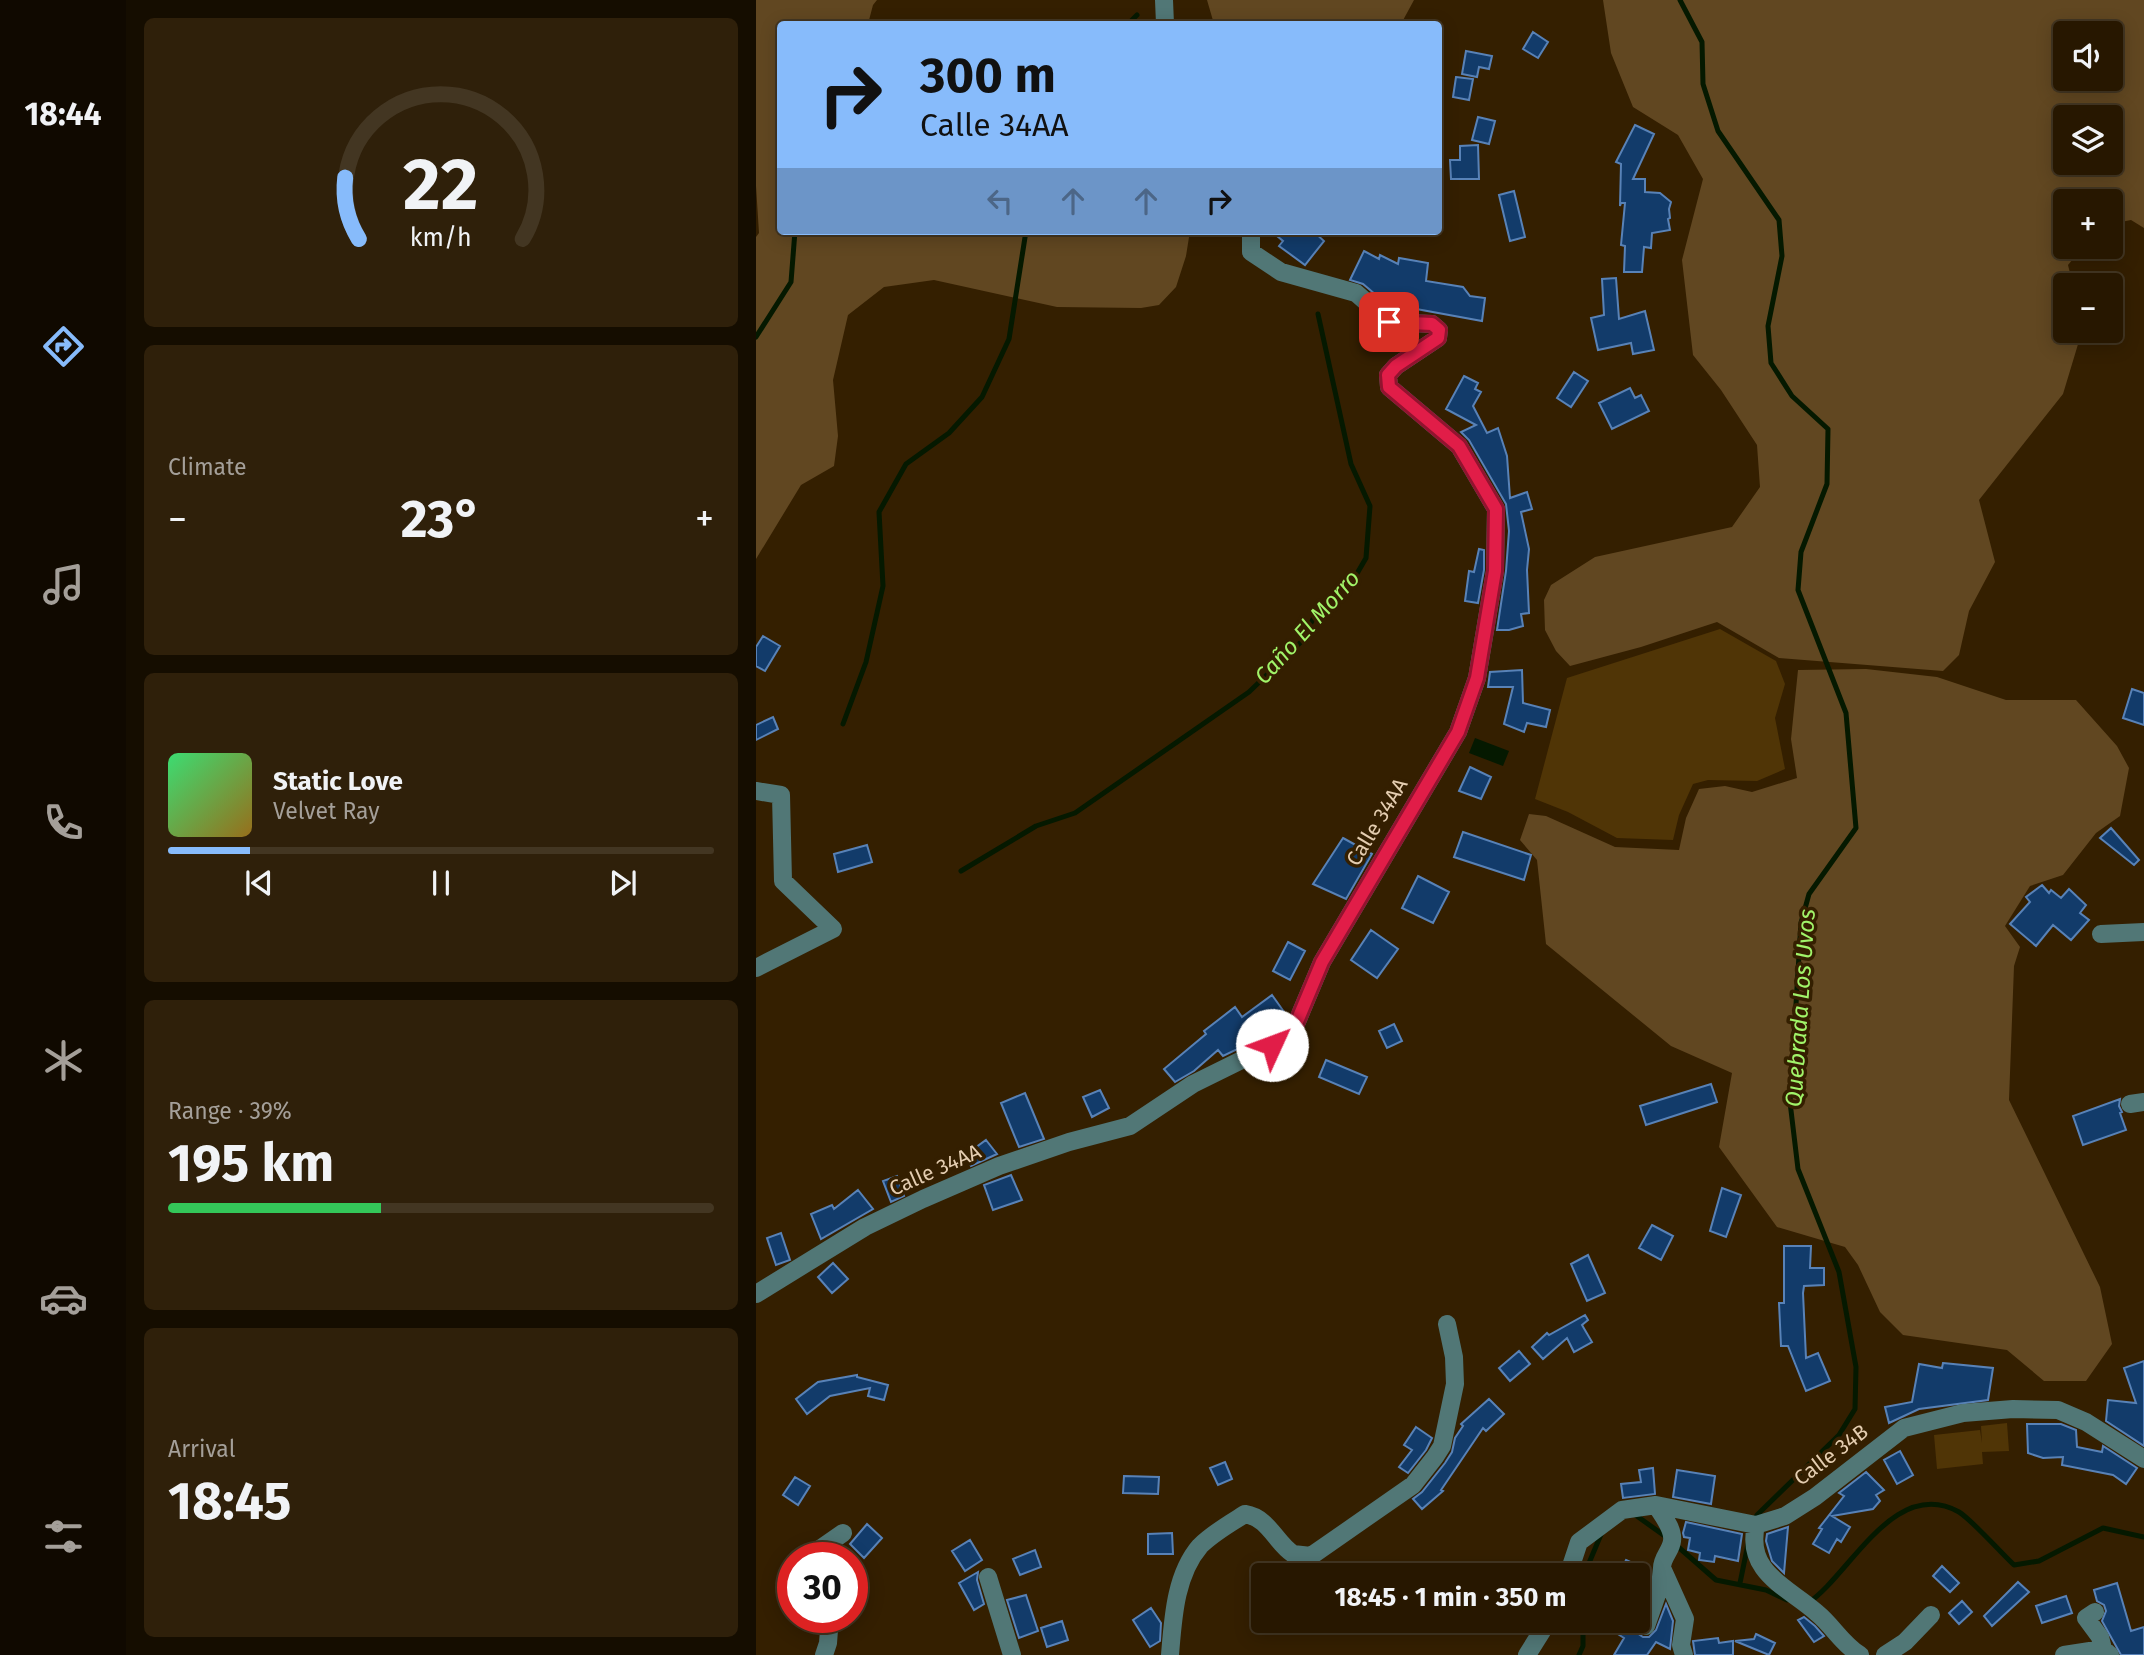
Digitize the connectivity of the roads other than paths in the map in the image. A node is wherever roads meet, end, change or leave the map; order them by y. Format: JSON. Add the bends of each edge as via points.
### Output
{"nodes":[{"id":1,"x":1164,"y":0,"type":"edge"},
{"id":2,"x":1165,"y":21,"type":"edge"},
{"id":3,"x":1251,"y":235,"type":"edge"},
{"id":4,"x":756,"y":791,"type":"edge"},
{"id":5,"x":2144,"y":932,"type":"edge"},
{"id":6,"x":2101,"y":934,"type":"dead end"},
{"id":7,"x":756,"y":968,"type":"edge"},
{"id":8,"x":756,"y":1294,"type":"edge"},
{"id":9,"x":1447,"y":1324,"type":"dead end"},
{"id":10,"x":2144,"y":1458,"type":"edge"},
{"id":11,"x":1656,"y":1505,"type":"junction"},
{"id":12,"x":1753,"y":1524,"type":"junction"},
{"id":13,"x":843,"y":1533,"type":"dead end"},
{"id":14,"x":830,"y":1542,"type":"edge"},
{"id":15,"x":1572,"y":1563,"type":"edge"},
{"id":16,"x":1662,"y":1568,"type":"junction"},
{"id":17,"x":988,"y":1577,"type":"dead end"},
{"id":18,"x":2095,"y":1612,"type":"dead end"},
{"id":19,"x":1650,"y":1615,"type":"edge"},
{"id":20,"x":1931,"y":1615,"type":"dead end"},
{"id":21,"x":829,"y":1633,"type":"edge"},
{"id":22,"x":1541,"y":1633,"type":"edge"},
{"id":23,"x":2106,"y":1652,"type":"edge"},
{"id":24,"x":824,"y":1655,"type":"edge"},
{"id":25,"x":1012,"y":1655,"type":"edge"},
{"id":26,"x":1170,"y":1655,"type":"edge"},
{"id":27,"x":1527,"y":1655,"type":"edge"},
{"id":28,"x":1684,"y":1655,"type":"edge"},
{"id":29,"x":1860,"y":1655,"type":"edge"},
{"id":30,"x":1885,"y":1655,"type":"edge"},
{"id":31,"x":2063,"y":1655,"type":"edge"}],
"edges":[{"from":1,"to":2,"type":"street"},
{"from":3,"to":8,"type":"street","name":"Calle 34AA","via":[[1251,252],[1281,272],[1356,293],[1389,322],[1432,324],[1439,330],[1438,338],[1388,375],[1389,387],[1459,446],[1496,509],[1495,571],[1477,678],[1458,732],[1322,962],[1296,1024],[1272,1045],[1193,1084],[1130,1126],[999,1166],[877,1221]]},
{"from":4,"to":7,"type":"street","via":[[781,795],[783,881],[833,929]]},
{"from":5,"to":6,"type":"street"},
{"from":9,"to":26,"type":"street","via":[[1455,1384],[1441,1446],[1429,1468],[1413,1485],[1311,1556],[1288,1551],[1264,1523],[1250,1515],[1216,1533],[1199,1547],[1185,1571]]},
{"from":10,"to":12,"type":"street","name":"Calle 34B","via":[[2058,1410],[1963,1413],[1904,1428],[1785,1517]]},
{"from":11,"to":12,"type":"street","name":"Calle 34B"},
{"from":11,"to":15,"type":"street","name":"Calle 34B","via":[[1622,1510],[1579,1542]]},
{"from":11,"to":16,"type":"street","via":[[1672,1541]]},
{"from":12,"to":29,"type":"street","via":[[1760,1562],[1768,1576],[1817,1613]]},
{"from":13,"to":14,"type":"street"},
{"from":16,"to":19,"type":"street"},
{"from":16,"to":28,"type":"street","via":[[1685,1619]]},
{"from":17,"to":25,"type":"street"},
{"from":18,"to":23,"type":"street","via":[[2086,1618]]},
{"from":20,"to":30,"type":"street"},
{"from":21,"to":24,"type":"street"},
{"from":22,"to":27,"type":"street"},
{"from":23,"to":31,"type":"street"}]}
